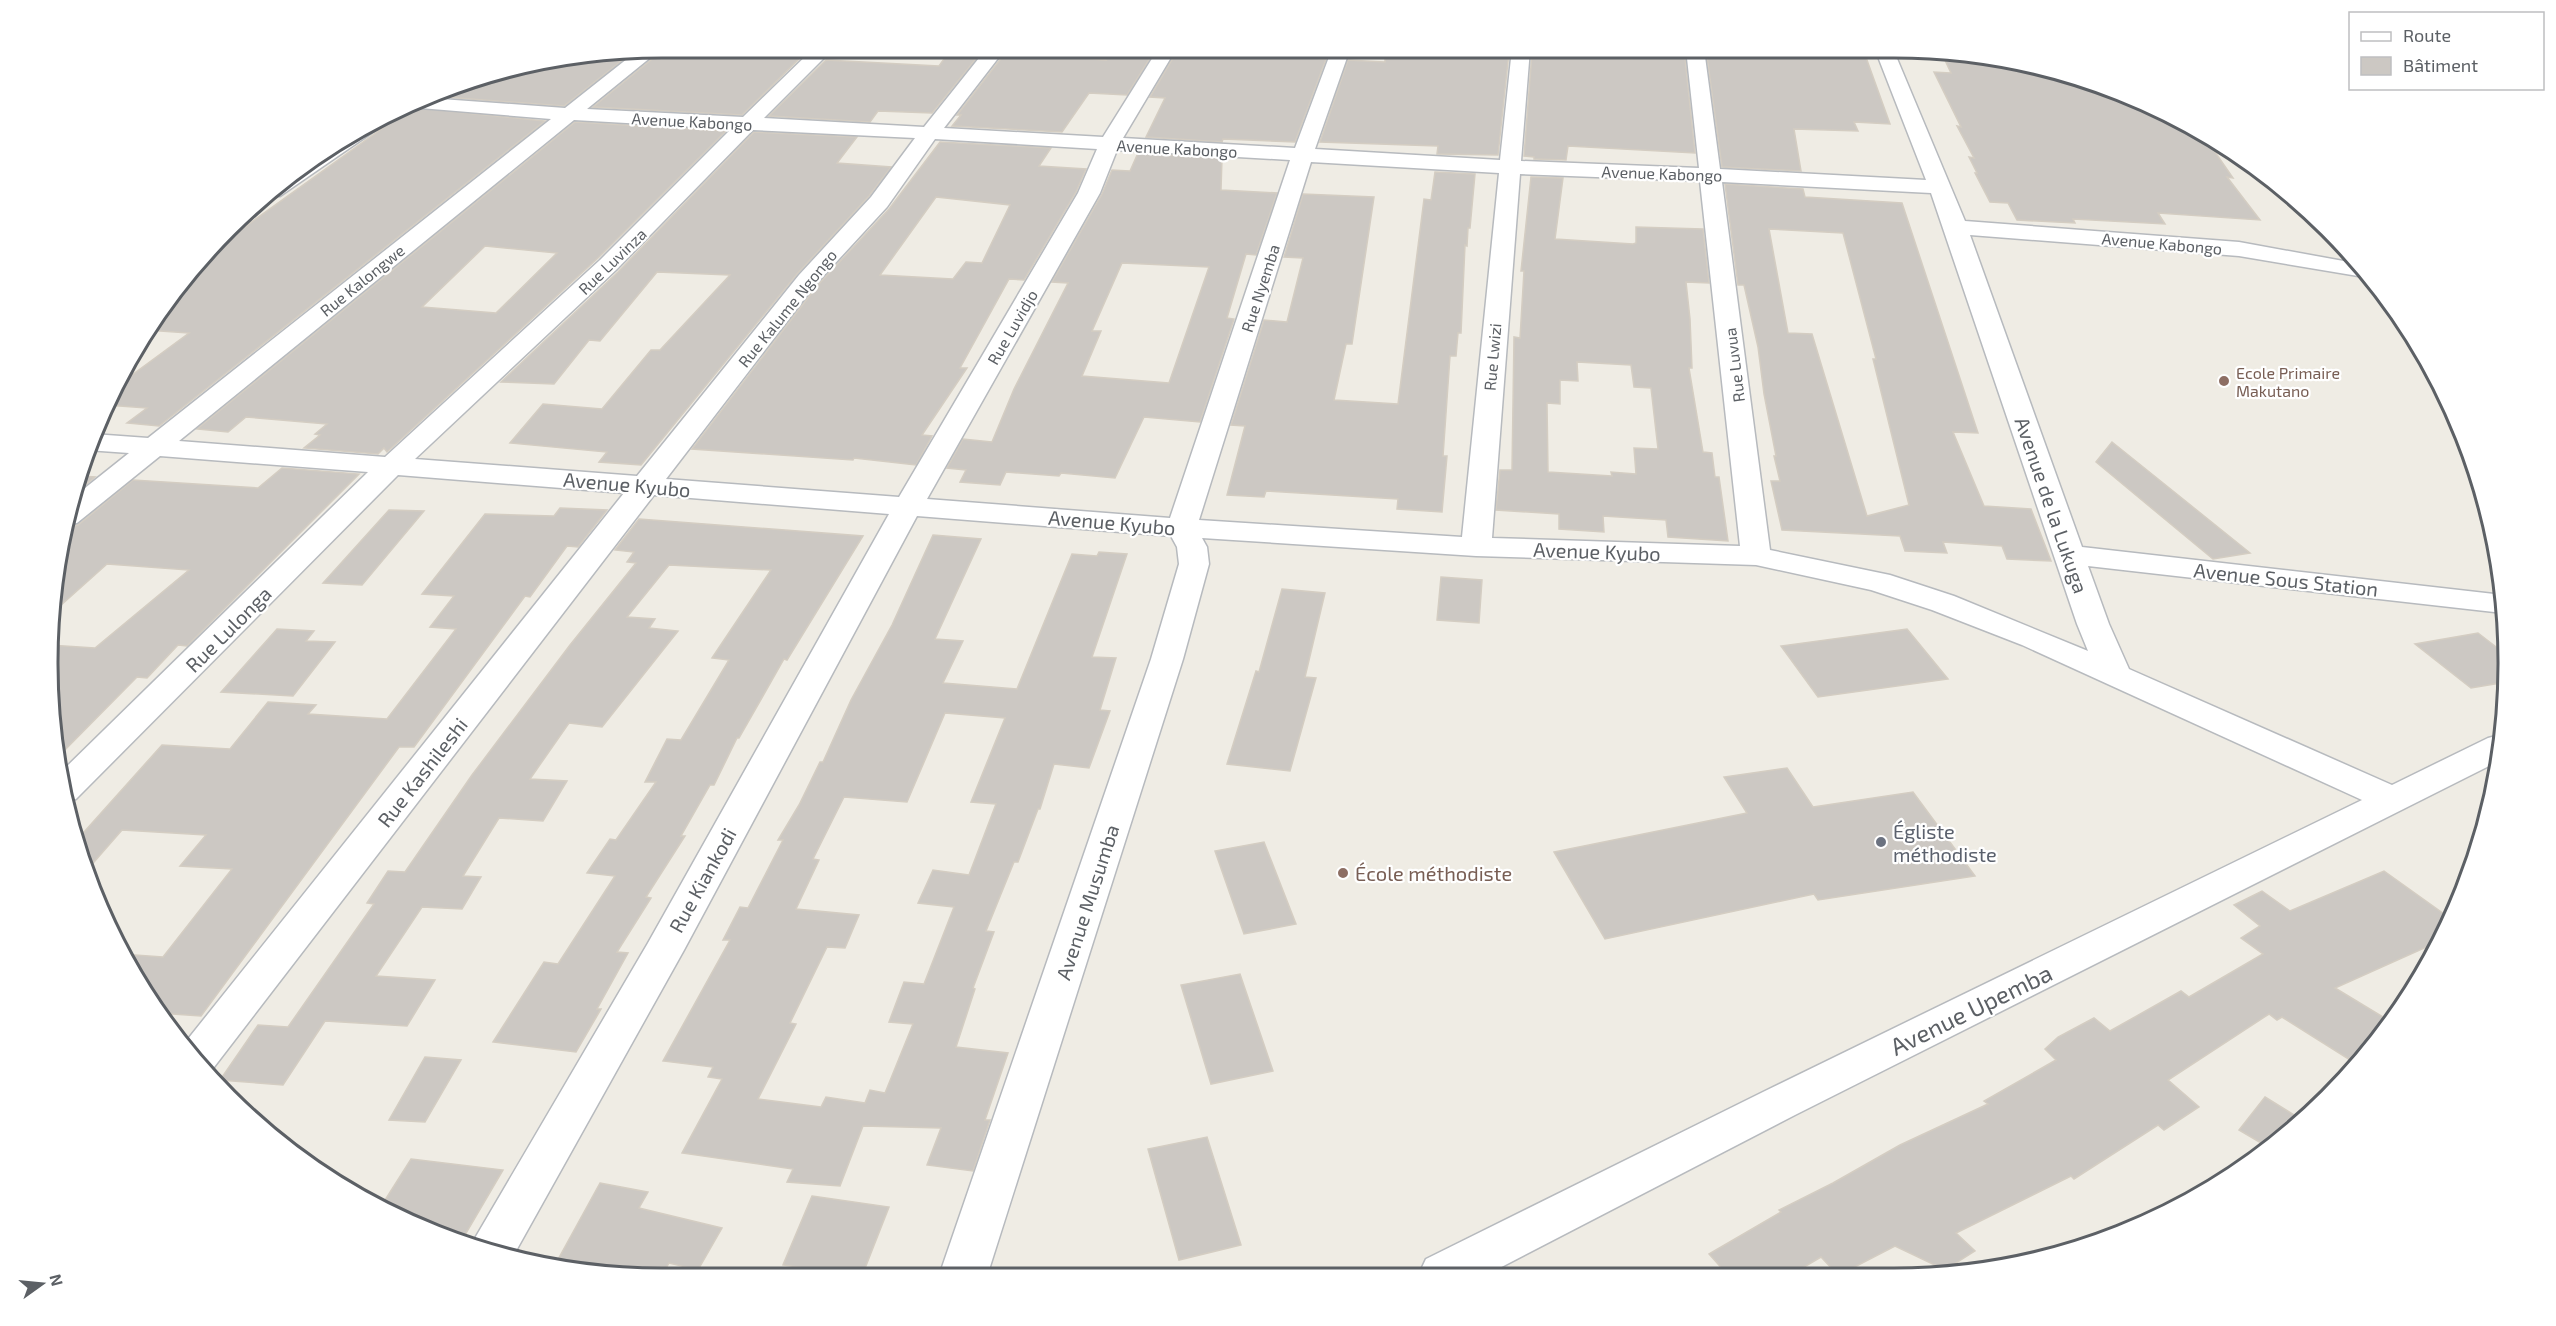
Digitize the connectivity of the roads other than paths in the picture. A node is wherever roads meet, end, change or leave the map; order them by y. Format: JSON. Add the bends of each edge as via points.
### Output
{"nodes":[{"id":1,"x":815,"y":58,"type":"edge"},
{"id":2,"x":989,"y":58,"type":"edge"},
{"id":3,"x":1161,"y":58,"type":"edge"},
{"id":4,"x":1338,"y":58,"type":"edge"},
{"id":5,"x":1520,"y":58,"type":"edge"},
{"id":6,"x":1696,"y":58,"type":"edge"},
{"id":7,"x":1888,"y":58,"type":"edge"},
{"id":8,"x":637,"y":59,"type":"edge"},
{"id":9,"x":434,"y":104,"type":"edge"},
{"id":10,"x":569,"y":114,"type":"junction"},
{"id":11,"x":747,"y":124,"type":"junction"},
{"id":12,"x":929,"y":133,"type":"junction"},
{"id":13,"x":1109,"y":144,"type":"junction"},
{"id":14,"x":1303,"y":154,"type":"junction"},
{"id":15,"x":1509,"y":167,"type":"junction"},
{"id":16,"x":1712,"y":174,"type":"junction"},
{"id":17,"x":1939,"y":187,"type":"junction"},
{"id":18,"x":1956,"y":227,"type":"junction"},
{"id":19,"x":2352,"y":269,"type":"edge"},
{"id":20,"x":101,"y":443,"type":"edge"},
{"id":21,"x":154,"y":447,"type":"junction"},
{"id":22,"x":392,"y":465,"type":"junction"},
{"id":23,"x":647,"y":486,"type":"junction"},
{"id":24,"x":908,"y":506,"type":"junction"},
{"id":25,"x":79,"y":507,"type":"edge"},
{"id":26,"x":1182,"y":528,"type":"junction"},
{"id":27,"x":1476,"y":547,"type":"junction"},
{"id":28,"x":2069,"y":555,"type":"junction"},
{"id":29,"x":1756,"y":556,"type":"junction"},
{"id":30,"x":2494,"y":603,"type":"edge"},
{"id":31,"x":2115,"y":675,"type":"junction"},
{"id":32,"x":2491,"y":751,"type":"edge"},
{"id":33,"x":71,"y":783,"type":"edge"},
{"id":34,"x":2394,"y":800,"type":"junction"},
{"id":35,"x":201,"y":1053,"type":"edge"},
{"id":36,"x":496,"y":1243,"type":"edge"},
{"id":37,"x":966,"y":1268,"type":"edge"},
{"id":38,"x":1455,"y":1268,"type":"edge"}],
"edges":[{"from":1,"to":11,"type":"street","name":"Rue Luvinza"},
{"from":2,"to":12,"type":"street","name":"Rue Kalume Ngongo"},
{"from":3,"to":13,"type":"street","name":"Rue Luvidjo"},
{"from":4,"to":14,"type":"street","name":"Rue Nyemba"},
{"from":5,"to":15,"type":"street","name":"Rue Lwizi"},
{"from":6,"to":16,"type":"street","name":"Rue Luvua"},
{"from":7,"to":17,"type":"street","name":"Avenue de la Lukuga"},
{"from":8,"to":10,"type":"street","name":"Rue Kalongwe"},
{"from":9,"to":10,"type":"street","name":"Avenue Kabongo"},
{"from":10,"to":11,"type":"street","name":"Avenue Kabongo"},
{"from":10,"to":21,"type":"street","name":"Rue Kalongwe"},
{"from":11,"to":12,"type":"street","name":"Avenue Kabongo"},
{"from":11,"to":22,"type":"street","name":"Rue Luvinza","via":[[608,265]]},
{"from":12,"to":13,"type":"street","name":"Avenue Kabongo"},
{"from":12,"to":23,"type":"street","name":"Rue Kalume Ngongo","via":[[879,202],[807,280]]},
{"from":13,"to":14,"type":"street","name":"Avenue Kabongo"},
{"from":13,"to":24,"type":"street","name":"Rue Luvidjo","via":[[1089,193]]},
{"from":14,"to":15,"type":"street","name":"Avenue Kabongo"},
{"from":14,"to":26,"type":"street","name":"Rue Nyemba"},
{"from":15,"to":16,"type":"street","name":"Avenue Kabongo"},
{"from":15,"to":27,"type":"street","name":"Rue Lwizi"},
{"from":16,"to":17,"type":"street","name":"Avenue Kabongo"},
{"from":16,"to":29,"type":"street","name":"Rue Luvua"},
{"from":17,"to":18,"type":"street","name":"Avenue de la Lukuga"},
{"from":18,"to":19,"type":"street","name":"Avenue Kabongo","via":[[2239,249]]},
{"from":18,"to":28,"type":"street","name":"Avenue de la Lukuga"},
{"from":20,"to":21,"type":"street","name":"Avenue Kyubo"},
{"from":21,"to":22,"type":"street","name":"Avenue Kyubo"},
{"from":21,"to":25,"type":"street","name":"Rue Kalongwe"},
{"from":22,"to":23,"type":"street","name":"Avenue Kyubo"},
{"from":22,"to":33,"type":"street","name":"Rue Lulonga"},
{"from":23,"to":24,"type":"street","name":"Avenue Kyubo"},
{"from":23,"to":35,"type":"street","name":"Rue Kashileshi"},
{"from":24,"to":26,"type":"street","name":"Avenue Kyubo"},
{"from":24,"to":36,"type":"street","name":"Rue Kiankodi","via":[[664,950]]},
{"from":26,"to":27,"type":"street","name":"Avenue Kyubo"},
{"from":26,"to":37,"type":"street","name":"Avenue Musumba","via":[[1192,547],[1194,564],[1187,592]]},
{"from":27,"to":29,"type":"street","name":"Avenue Kyubo"},
{"from":28,"to":30,"type":"street","name":"Avenue Sous Station"},
{"from":28,"to":31,"type":"street","name":"Avenue de la Lukuga"},
{"from":29,"to":31,"type":"street","name":"Avenue Kyubo","via":[[1880,582],[2033,638]]},
{"from":31,"to":34,"type":"street"},
{"from":32,"to":34,"type":"street","name":"Avenue Upemba"},
{"from":34,"to":38,"type":"street","name":"Avenue Upemba"}]}
